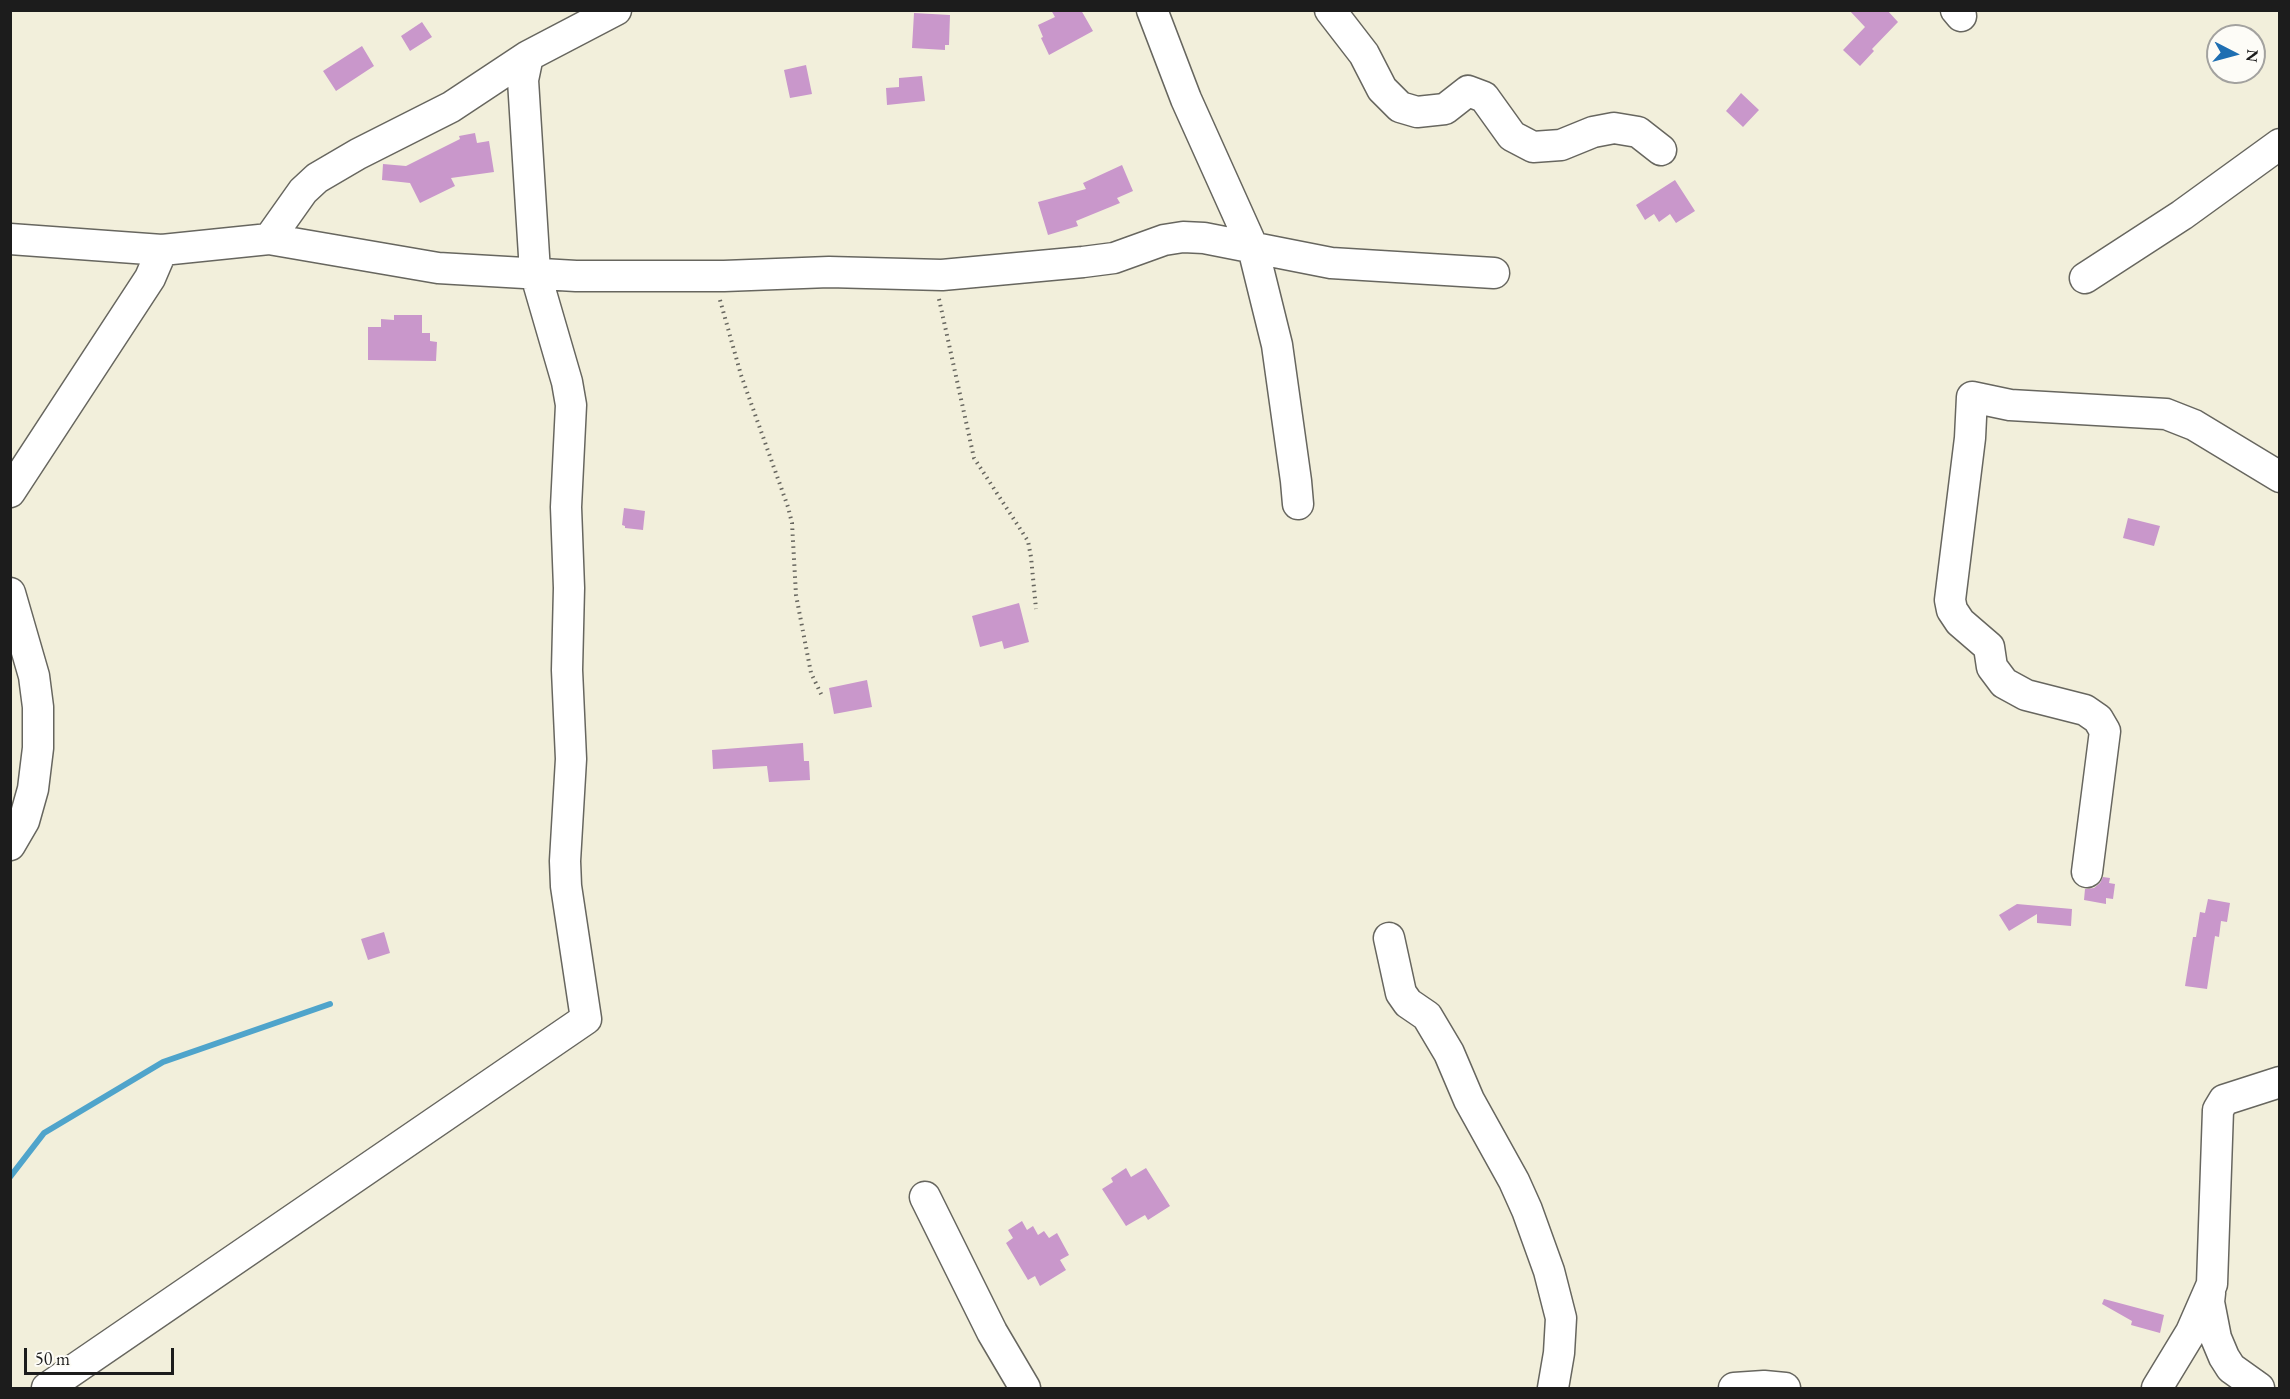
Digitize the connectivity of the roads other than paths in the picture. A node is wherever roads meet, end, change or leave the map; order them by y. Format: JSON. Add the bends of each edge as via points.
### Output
{"nodes":[{"id":1,"x":616,"y":10,"type":"edge"},
{"id":2,"x":1152,"y":10,"type":"edge"},
{"id":3,"x":1330,"y":10,"type":"edge"},
{"id":4,"x":528,"y":56,"type":"junction"},
{"id":5,"x":2280,"y":144,"type":"edge"},
{"id":6,"x":1662,"y":150,"type":"dead end"},
{"id":7,"x":269,"y":238,"type":"junction"},
{"id":8,"x":10,"y":239,"type":"edge"},
{"id":9,"x":1253,"y":248,"type":"junction"},
{"id":10,"x":162,"y":250,"type":"junction"},
{"id":11,"x":535,"y":272,"type":"junction"},
{"id":12,"x":1494,"y":273,"type":"dead end"},
{"id":13,"x":2085,"y":278,"type":"dead end"},
{"id":14,"x":2280,"y":477,"type":"edge"},
{"id":15,"x":10,"y":492,"type":"edge"},
{"id":16,"x":1298,"y":504,"type":"dead end"},
{"id":17,"x":10,"y":593,"type":"edge"},
{"id":18,"x":10,"y":845,"type":"edge"},
{"id":19,"x":2087,"y":872,"type":"dead end"},
{"id":20,"x":1389,"y":938,"type":"dead end"},
{"id":21,"x":2280,"y":1082,"type":"edge"},
{"id":22,"x":925,"y":1197,"type":"dead end"},
{"id":23,"x":2210,"y":1293,"type":"junction"},
{"id":24,"x":47,"y":1389,"type":"edge"},
{"id":25,"x":1025,"y":1389,"type":"edge"},
{"id":26,"x":1553,"y":1389,"type":"edge"},
{"id":27,"x":1734,"y":1389,"type":"edge"},
{"id":28,"x":1785,"y":1389,"type":"edge"},
{"id":29,"x":2157,"y":1389,"type":"edge"},
{"id":30,"x":2259,"y":1389,"type":"edge"}],
"edges":[{"from":1,"to":4,"type":"street"},
{"from":2,"to":9,"type":"street","via":[[1186,99]]},
{"from":3,"to":6,"type":"street","via":[[1364,54],[1382,89],[1400,107],[1417,112],[1445,109],[1468,91],[1484,97],[1512,136],[1533,147],[1561,145],[1614,128],[1638,132]]},
{"from":4,"to":7,"type":"street","via":[[451,107],[317,178]]},
{"from":4,"to":11,"type":"street","via":[[523,80]]},
{"from":5,"to":13,"type":"street","via":[[2182,215]]},
{"from":7,"to":10,"type":"street"},
{"from":7,"to":11,"type":"street","via":[[438,268]]},
{"from":8,"to":10,"type":"street"},
{"from":9,"to":11,"type":"street","via":[[1183,237],[1114,258],[942,275],[829,272],[576,276]]},
{"from":9,"to":12,"type":"street","via":[[1331,263]]},
{"from":9,"to":16,"type":"street","via":[[1277,345]]},
{"from":10,"to":15,"type":"street","via":[[150,278]]},
{"from":11,"to":24,"type":"street","via":[[571,405],[566,507],[571,759],[565,861],[586,1019]]},
{"from":14,"to":19,"type":"street","via":[[2194,425],[2166,414],[2010,405],[1972,397],[1952,610],[1989,647],[1992,667],[2004,683],[2026,695],[2085,710],[2098,719],[2105,731]]},
{"from":17,"to":18,"type":"street","via":[[34,676],[38,706],[33,789],[24,821]]},
{"from":20,"to":26,"type":"street","via":[[1401,993],[1427,1016],[1449,1053],[1469,1100],[1527,1210],[1549,1271],[1560,1318]]},
{"from":21,"to":23,"type":"street","via":[[2224,1100],[2218,1110],[2214,1274]]},
{"from":22,"to":25,"type":"street"},
{"from":23,"to":29,"type":"street"},
{"from":23,"to":30,"type":"street","via":[[2216,1338],[2223,1357]]},
{"from":27,"to":28,"type":"street"}]}
